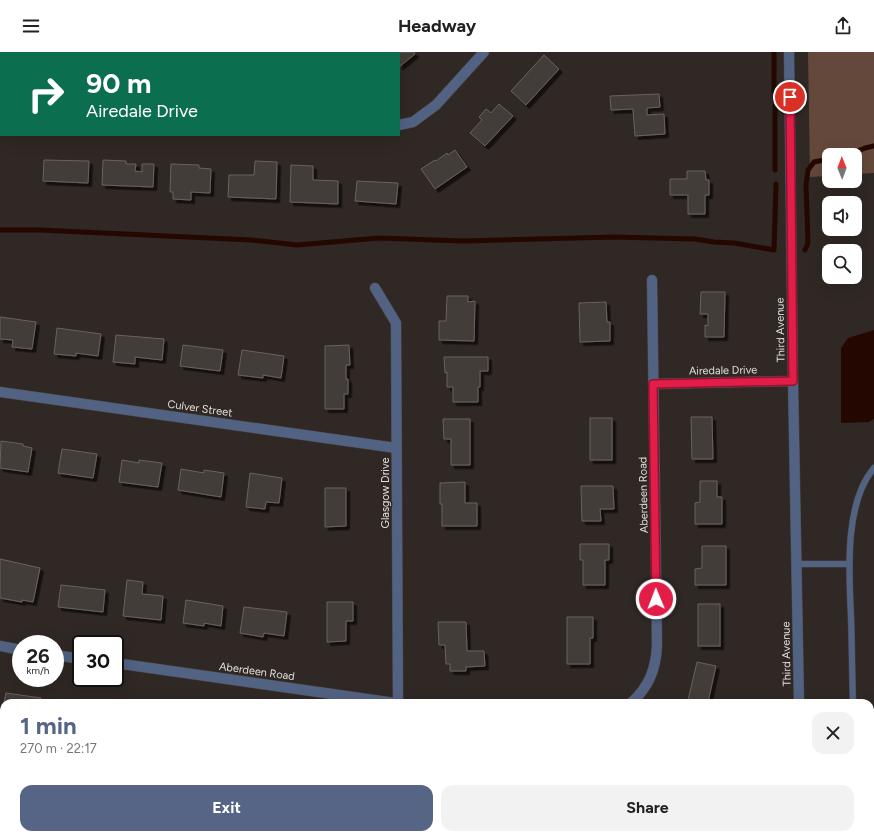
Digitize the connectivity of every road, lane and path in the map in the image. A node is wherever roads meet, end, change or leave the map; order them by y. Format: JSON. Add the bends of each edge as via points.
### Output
{"nodes":[{"id":1,"x":484,"y":52,"type":"edge"},
{"id":2,"x":789,"y":52,"type":"edge"},
{"id":3,"x":400,"y":125,"type":"edge"},
{"id":4,"x":652,"y":280,"type":"dead end"},
{"id":5,"x":375,"y":288,"type":"dead end"},
{"id":6,"x":793,"y":381,"type":"junction"},
{"id":7,"x":653,"y":384,"type":"junction"},
{"id":8,"x":0,"y":392,"type":"edge"},
{"id":9,"x":396,"y":448,"type":"junction"},
{"id":10,"x":874,"y":468,"type":"edge"},
{"id":11,"x":796,"y":564,"type":"junction"},
{"id":12,"x":849,"y":564,"type":"junction"},
{"id":13,"x":0,"y":646,"type":"edge"},
{"id":14,"x":12,"y":648,"type":"edge"},
{"id":15,"x":124,"y":664,"type":"edge"},
{"id":16,"x":369,"y":699,"type":"edge"},
{"id":17,"x":397,"y":699,"type":"edge"},
{"id":18,"x":635,"y":699,"type":"edge"},
{"id":19,"x":799,"y":699,"type":"edge"},
{"id":20,"x":853,"y":699,"type":"edge"}],
"edges":[{"from":1,"to":3,"type":"street","via":[[436,105],[413,122]]},
{"from":2,"to":6,"type":"street","name":"Third Avenue"},
{"from":4,"to":7,"type":"street","name":"Aberdeen Road"},
{"from":5,"to":9,"type":"street","name":"Glasgow Drive","via":[[396,322]]},
{"from":6,"to":7,"type":"street","name":"Airedale Drive"},
{"from":6,"to":11,"type":"street","name":"Third Avenue"},
{"from":7,"to":18,"type":"street","name":"Aberdeen Road","via":[[657,645],[653,670],[648,682]]},
{"from":8,"to":9,"type":"street","name":"Culver Street"},
{"from":9,"to":17,"type":"street","name":"Glasgow Drive"},
{"from":10,"to":12,"type":"lane","via":[[861,487],[851,536]]},
{"from":11,"to":12,"type":"lane"},
{"from":11,"to":19,"type":"street","name":"Third Avenue"},
{"from":12,"to":20,"type":"lane"},
{"from":13,"to":14,"type":"street"},
{"from":15,"to":16,"type":"street","name":"Aberdeen Road"}]}
